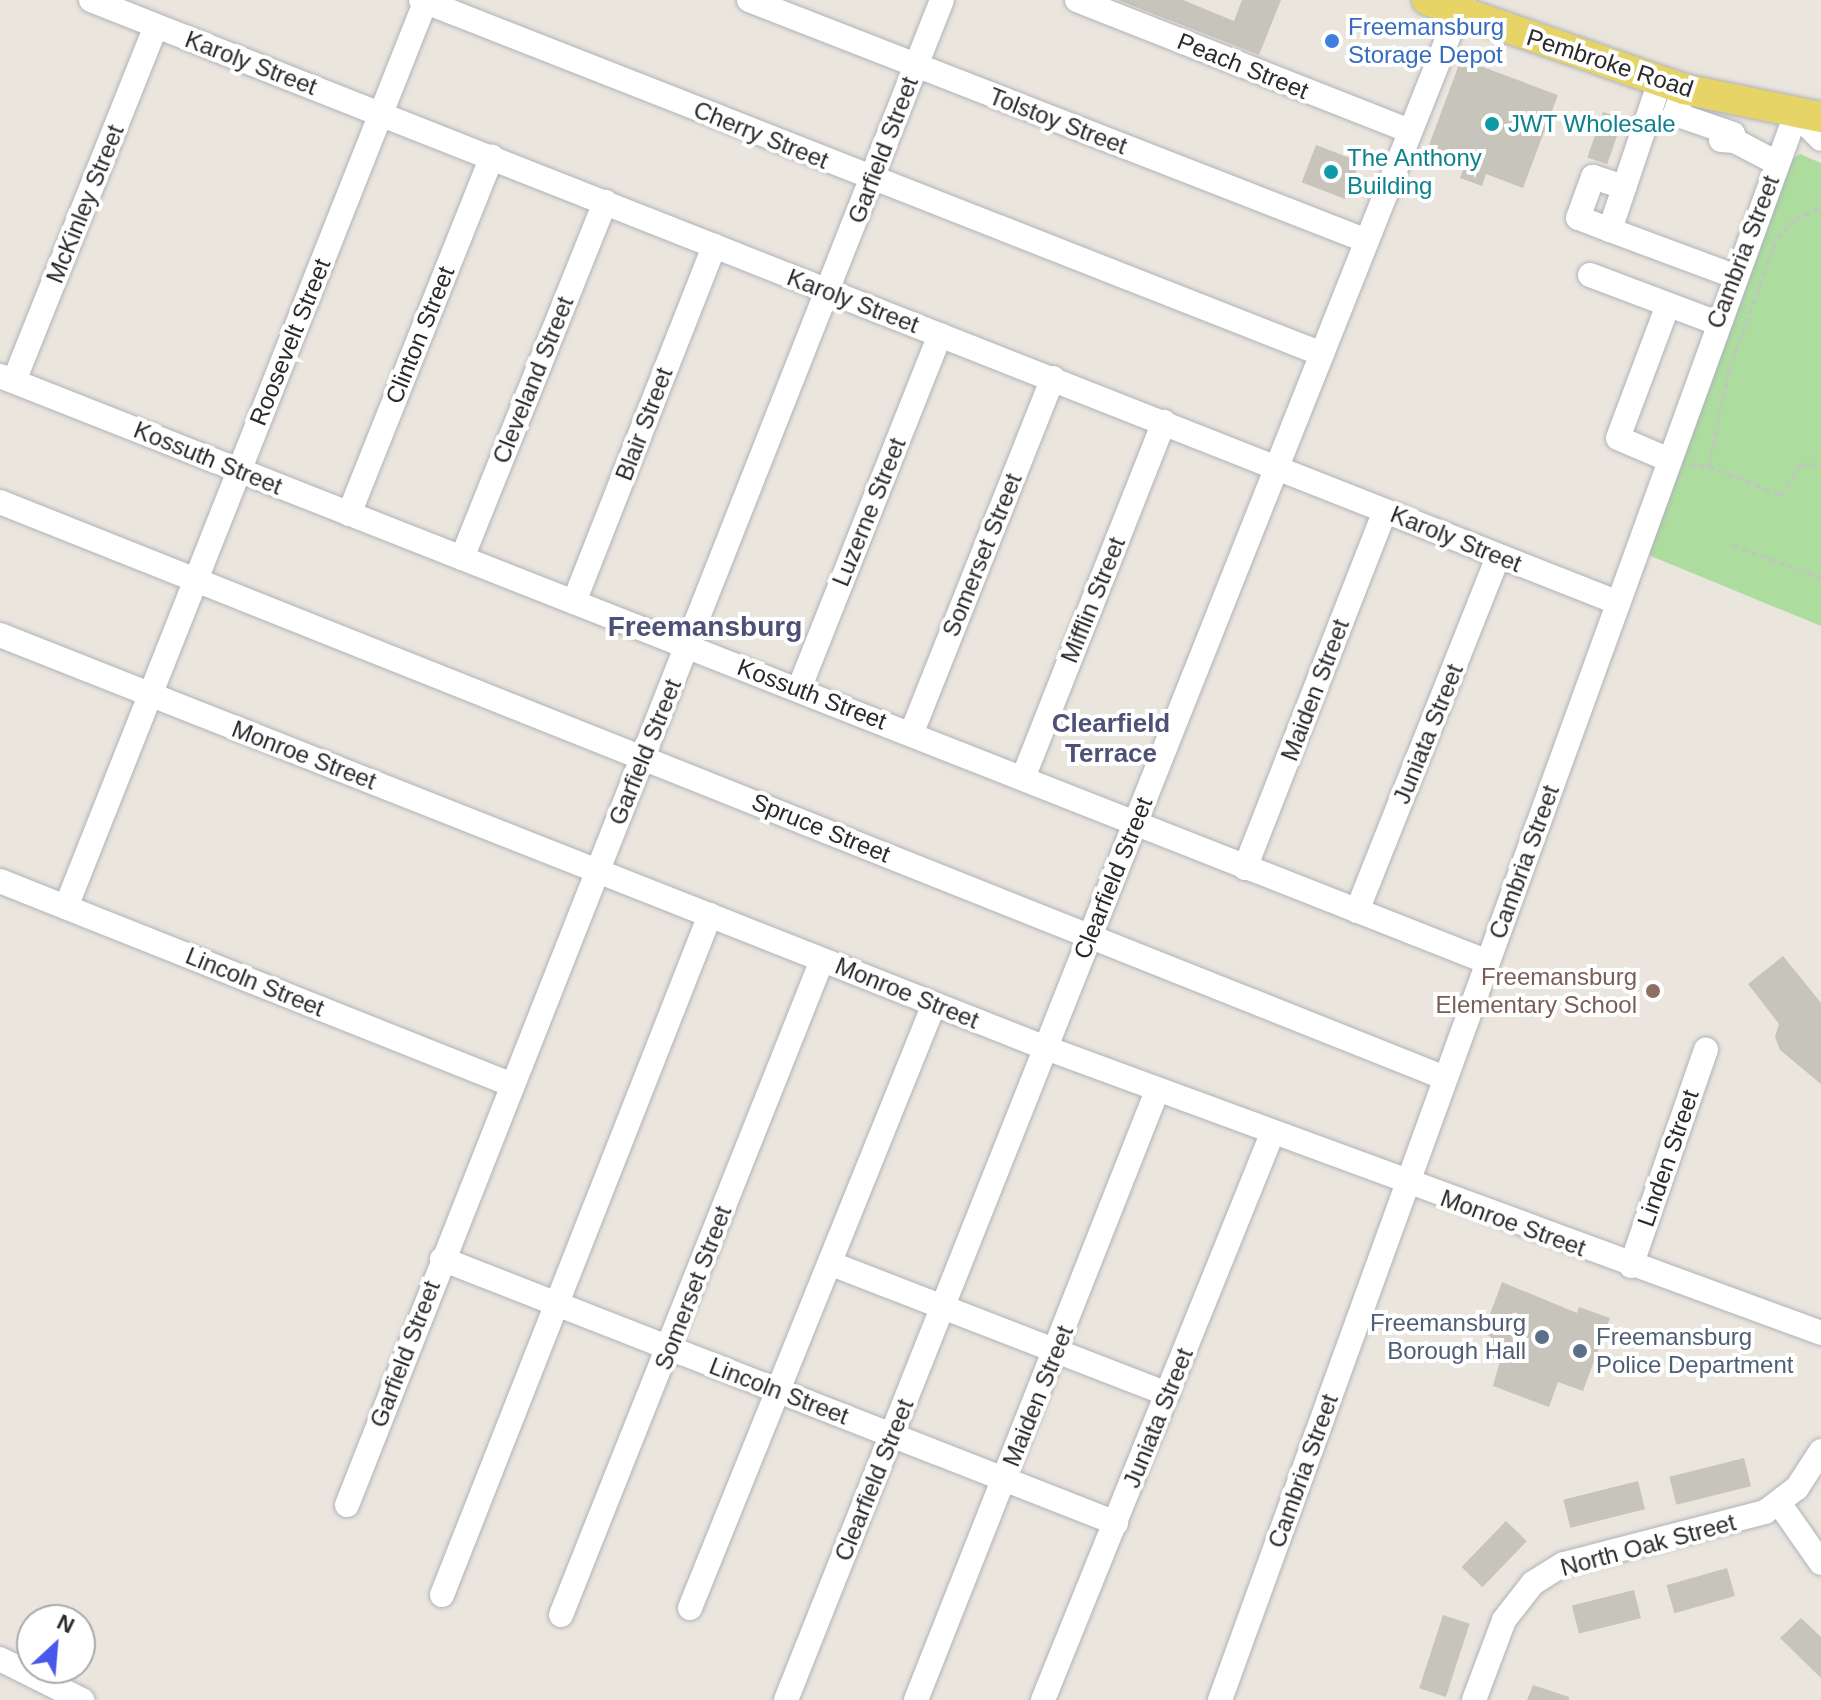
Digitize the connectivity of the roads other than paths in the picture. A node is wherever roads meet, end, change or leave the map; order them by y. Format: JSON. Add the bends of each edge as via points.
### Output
{"nodes":[{"id":1,"x":91,"y":0,"type":"edge"},
{"id":2,"x":424,"y":0,"type":"edge"},
{"id":3,"x":749,"y":0,"type":"edge"},
{"id":4,"x":942,"y":0,"type":"edge"},
{"id":5,"x":1077,"y":0,"type":"edge"},
{"id":6,"x":1427,"y":0,"type":"edge"},
{"id":7,"x":1461,"y":6,"type":"edge"},
{"id":8,"x":156,"y":26,"type":"junction"},
{"id":9,"x":916,"y":65,"type":"junction"},
{"id":10,"x":1672,"y":85,"type":"junction"},
{"id":11,"x":381,"y":114,"type":"junction"},
{"id":12,"x":1808,"y":116,"type":"edge"},
{"id":13,"x":1410,"y":131,"type":"junction"},
{"id":14,"x":1821,"y":139,"type":"edge"},
{"id":15,"x":492,"y":157,"type":"junction"},
{"id":16,"x":1777,"y":163,"type":"junction"},
{"id":17,"x":871,"y":179,"type":"junction"},
{"id":18,"x":1624,"y":187,"type":"junction"},
{"id":19,"x":605,"y":202,"type":"junction"},
{"id":20,"x":1610,"y":230,"type":"junction"},
{"id":21,"x":1367,"y":241,"type":"junction"},
{"id":22,"x":714,"y":246,"type":"junction"},
{"id":23,"x":1590,"y":275,"type":"dead end"},
{"id":24,"x":1734,"y":276,"type":"junction"},
{"id":25,"x":827,"y":291,"type":"junction"},
{"id":26,"x":1668,"y":305,"type":"junction"},
{"id":27,"x":1717,"y":323,"type":"junction"},
{"id":28,"x":940,"y":335,"type":"junction"},
{"id":29,"x":1322,"y":354,"type":"junction"},
{"id":30,"x":1053,"y":378,"type":"junction"},
{"id":31,"x":7,"y":379,"type":"edge"},
{"id":32,"x":1164,"y":422,"type":"junction"},
{"id":33,"x":1676,"y":461,"type":"junction"},
{"id":34,"x":1277,"y":468,"type":"junction"},
{"id":35,"x":239,"y":470,"type":"junction"},
{"id":36,"x":0,"y":502,"type":"edge"},
{"id":37,"x":1385,"y":511,"type":"junction"},
{"id":38,"x":349,"y":514,"type":"junction"},
{"id":39,"x":1498,"y":556,"type":"junction"},
{"id":40,"x":462,"y":558,"type":"junction"},
{"id":41,"x":195,"y":582,"type":"junction"},
{"id":42,"x":574,"y":602,"type":"junction"},
{"id":43,"x":1616,"y":602,"type":"junction"},
{"id":44,"x":0,"y":635,"type":"edge"},
{"id":45,"x":687,"y":646,"type":"junction"},
{"id":46,"x":799,"y":689,"type":"junction"},
{"id":47,"x":151,"y":695,"type":"junction"},
{"id":48,"x":912,"y":732,"type":"junction"},
{"id":49,"x":642,"y":758,"type":"junction"},
{"id":50,"x":1023,"y":778,"type":"junction"},
{"id":51,"x":1135,"y":823,"type":"junction"},
{"id":52,"x":1245,"y":868,"type":"junction"},
{"id":53,"x":597,"y":870,"type":"junction"},
{"id":54,"x":0,"y":881,"type":"edge"},
{"id":55,"x":66,"y":907,"type":"junction"},
{"id":56,"x":1357,"y":911,"type":"junction"},
{"id":57,"x":710,"y":915,"type":"junction"},
{"id":58,"x":1091,"y":935,"type":"junction"},
{"id":59,"x":822,"y":960,"type":"junction"},
{"id":60,"x":1488,"y":962,"type":"junction"},
{"id":61,"x":934,"y":1004,"type":"junction"},
{"id":62,"x":1046,"y":1048,"type":"junction"},
{"id":63,"x":1706,"y":1050,"type":"dead end"},
{"id":64,"x":1445,"y":1078,"type":"junction"},
{"id":65,"x":510,"y":1084,"type":"junction"},
{"id":66,"x":1157,"y":1091,"type":"junction"},
{"id":67,"x":1272,"y":1134,"type":"junction"},
{"id":68,"x":1405,"y":1185,"type":"junction"},
{"id":69,"x":442,"y":1259,"type":"junction"},
{"id":70,"x":832,"y":1264,"type":"junction"},
{"id":71,"x":1631,"y":1266,"type":"junction"},
{"id":72,"x":554,"y":1303,"type":"junction"},
{"id":73,"x":942,"y":1309,"type":"junction"},
{"id":74,"x":1821,"y":1333,"type":"edge"},
{"id":75,"x":670,"y":1348,"type":"junction"},
{"id":76,"x":1056,"y":1352,"type":"junction"},
{"id":77,"x":780,"y":1390,"type":"junction"},
{"id":78,"x":1168,"y":1394,"type":"junction"},
{"id":79,"x":892,"y":1435,"type":"junction"},
{"id":80,"x":1821,"y":1451,"type":"edge"},
{"id":81,"x":1004,"y":1480,"type":"junction"},
{"id":82,"x":1779,"y":1503,"type":"junction"},
{"id":83,"x":347,"y":1505,"type":"dead end"},
{"id":84,"x":1116,"y":1523,"type":"junction"},
{"id":85,"x":1821,"y":1563,"type":"edge"},
{"id":86,"x":442,"y":1595,"type":"dead end"},
{"id":87,"x":690,"y":1608,"type":"dead end"},
{"id":88,"x":561,"y":1615,"type":"dead end"},
{"id":89,"x":0,"y":1659,"type":"edge"},
{"id":90,"x":82,"y":1700,"type":"edge"},
{"id":91,"x":786,"y":1700,"type":"edge"},
{"id":92,"x":916,"y":1700,"type":"edge"},
{"id":93,"x":1043,"y":1700,"type":"edge"},
{"id":94,"x":1220,"y":1700,"type":"edge"},
{"id":95,"x":1474,"y":1700,"type":"edge"}],
"edges":[{"from":1,"to":8,"type":"street","name":"Karoly Street"},
{"from":2,"to":11,"type":"street","name":"Roosevelt Street"},
{"from":2,"to":17,"type":"street","name":"Cherry Street"},
{"from":3,"to":9,"type":"street","name":"Tolstoy Street"},
{"from":4,"to":9,"type":"street","name":"Garfield Street"},
{"from":5,"to":13,"type":"street","name":"Peach Street"},
{"from":6,"to":7,"type":"main road","name":"Pembroke Road"},
{"from":7,"to":10,"type":"main road","name":"Pembroke Road"},
{"from":7,"to":13,"type":"street","name":"Clearfield Street"},
{"from":8,"to":11,"type":"street","name":"Karoly Street"},
{"from":8,"to":31,"type":"street","name":"McKinley Street"},
{"from":9,"to":17,"type":"street","name":"Garfield Street"},
{"from":9,"to":21,"type":"street","name":"Tolstoy Street"},
{"from":10,"to":12,"type":"main road","name":"Pembroke Road"},
{"from":10,"to":16,"type":"street","via":[[1675,114],[1733,134],[1735,141]]},
{"from":10,"to":18,"type":"street"},
{"from":11,"to":15,"type":"street","name":"Karoly Street"},
{"from":11,"to":35,"type":"street","name":"Roosevelt Street"},
{"from":12,"to":14,"type":"street"},
{"from":12,"to":16,"type":"street","name":"Cambria Street"},
{"from":13,"to":21,"type":"street","name":"Clearfield Street"},
{"from":15,"to":19,"type":"street","name":"Karoly Street"},
{"from":15,"to":38,"type":"street","name":"Clinton Street"},
{"from":16,"to":24,"type":"street","name":"Cambria Street"},
{"from":17,"to":25,"type":"street","name":"Garfield Street"},
{"from":17,"to":29,"type":"street","name":"Cherry Street"},
{"from":18,"to":20,"type":"street"},
{"from":18,"to":20,"type":"street","via":[[1593,177],[1578,218]]},
{"from":19,"to":22,"type":"street","name":"Karoly Street"},
{"from":19,"to":40,"type":"street","name":"Cleveland Street"},
{"from":20,"to":24,"type":"street"},
{"from":21,"to":29,"type":"street","name":"Clearfield Street"},
{"from":22,"to":25,"type":"street","name":"Karoly Street"},
{"from":22,"to":42,"type":"street","name":"Blair Street"},
{"from":23,"to":26,"type":"street"},
{"from":24,"to":27,"type":"street","name":"Cambria Street"},
{"from":25,"to":28,"type":"street","name":"Karoly Street"},
{"from":25,"to":45,"type":"street","name":"Garfield Street"},
{"from":26,"to":27,"type":"street"},
{"from":26,"to":33,"type":"street","via":[[1618,438]]},
{"from":27,"to":33,"type":"street","name":"Cambria Street"},
{"from":28,"to":30,"type":"street","name":"Karoly Street"},
{"from":28,"to":46,"type":"street","name":"Luzerne Street"},
{"from":29,"to":34,"type":"street","name":"Clearfield Street"},
{"from":30,"to":32,"type":"street","name":"Karoly Street"},
{"from":30,"to":48,"type":"street","name":"Somerset Street"},
{"from":31,"to":35,"type":"street","name":"Kossuth Street"},
{"from":32,"to":34,"type":"street","name":"Karoly Street"},
{"from":32,"to":50,"type":"street","name":"Mifflin Street"},
{"from":33,"to":43,"type":"street","name":"Cambria Street"},
{"from":34,"to":37,"type":"street","name":"Karoly Street"},
{"from":34,"to":51,"type":"street","name":"Clearfield Street"},
{"from":35,"to":38,"type":"street","name":"Kossuth Street"},
{"from":35,"to":41,"type":"street","name":"Roosevelt Street"},
{"from":36,"to":41,"type":"street","name":"Spruce Street"},
{"from":37,"to":39,"type":"street","name":"Karoly Street"},
{"from":37,"to":52,"type":"street","name":"Maiden Street"},
{"from":38,"to":40,"type":"street","name":"Kossuth Street"},
{"from":39,"to":43,"type":"street","name":"Karoly Street"},
{"from":39,"to":56,"type":"street","name":"Juniata Street"},
{"from":40,"to":42,"type":"street","name":"Kossuth Street"},
{"from":41,"to":47,"type":"street","name":"Roosevelt Street"},
{"from":41,"to":49,"type":"street","name":"Spruce Street"},
{"from":42,"to":45,"type":"street","name":"Kossuth Street"},
{"from":43,"to":60,"type":"street","name":"Cambria Street"},
{"from":44,"to":47,"type":"street","name":"Monroe Street"},
{"from":45,"to":46,"type":"street","name":"Kossuth Street"},
{"from":45,"to":49,"type":"street","name":"Garfield Street"},
{"from":46,"to":48,"type":"street","name":"Kossuth Street"},
{"from":47,"to":53,"type":"street","name":"Monroe Street"},
{"from":47,"to":55,"type":"street","name":"Roosevelt Street"},
{"from":48,"to":50,"type":"street","name":"Kossuth Street"},
{"from":49,"to":53,"type":"street","name":"Garfield Street"},
{"from":49,"to":58,"type":"street","name":"Spruce Street"},
{"from":50,"to":51,"type":"street","name":"Kossuth Street"},
{"from":51,"to":52,"type":"street","name":"Kossuth Street"},
{"from":51,"to":58,"type":"street","name":"Clearfield Street"},
{"from":52,"to":56,"type":"street","name":"Kossuth Street"},
{"from":53,"to":57,"type":"street","name":"Monroe Street"},
{"from":53,"to":65,"type":"street","name":"Garfield Street"},
{"from":54,"to":55,"type":"street","name":"Lincoln Street"},
{"from":55,"to":65,"type":"street","name":"Lincoln Street"},
{"from":56,"to":60,"type":"street","name":"Kossuth Street"},
{"from":57,"to":59,"type":"street","name":"Monroe Street"},
{"from":57,"to":72,"type":"street"},
{"from":58,"to":62,"type":"street","name":"Clearfield Street"},
{"from":58,"to":64,"type":"street","name":"Spruce Street"},
{"from":59,"to":61,"type":"street","name":"Monroe Street"},
{"from":59,"to":75,"type":"street","name":"Somerset Street"},
{"from":60,"to":64,"type":"street","name":"Cambria Street"},
{"from":61,"to":62,"type":"street","name":"Monroe Street"},
{"from":61,"to":70,"type":"street"},
{"from":62,"to":66,"type":"street","name":"Monroe Street"},
{"from":62,"to":73,"type":"street","name":"Clearfield Street"},
{"from":63,"to":71,"type":"street","name":"Linden Street"},
{"from":64,"to":68,"type":"street","name":"Cambria Street"},
{"from":65,"to":69,"type":"street","name":"Garfield Street"},
{"from":66,"to":67,"type":"street","name":"Monroe Street"},
{"from":66,"to":76,"type":"street","name":"Maiden Street"},
{"from":67,"to":68,"type":"street","name":"Monroe Street"},
{"from":67,"to":78,"type":"street","name":"Juniata Street"},
{"from":68,"to":71,"type":"street","name":"Monroe Street"},
{"from":68,"to":94,"type":"street","name":"Cambria Street"},
{"from":69,"to":72,"type":"street","name":"Lincoln Street"},
{"from":69,"to":83,"type":"street","name":"Garfield Street"},
{"from":70,"to":73,"type":"street"},
{"from":70,"to":77,"type":"street"},
{"from":71,"to":74,"type":"street","name":"Monroe Street"},
{"from":72,"to":75,"type":"street","name":"Lincoln Street"},
{"from":72,"to":86,"type":"street"},
{"from":73,"to":76,"type":"street"},
{"from":73,"to":79,"type":"street","name":"Clearfield Street"},
{"from":75,"to":77,"type":"street","name":"Lincoln Street"},
{"from":75,"to":88,"type":"street","name":"Somerset Street"},
{"from":76,"to":78,"type":"street"},
{"from":76,"to":81,"type":"street","name":"Maiden Street"},
{"from":77,"to":79,"type":"street","name":"Lincoln Street"},
{"from":77,"to":87,"type":"street"},
{"from":78,"to":84,"type":"street","name":"Juniata Street"},
{"from":79,"to":81,"type":"street","name":"Lincoln Street"},
{"from":79,"to":91,"type":"street","name":"Clearfield Street"},
{"from":80,"to":82,"type":"street","name":"North Oak Street","via":[[1805,1478]]},
{"from":81,"to":84,"type":"street","name":"Lincoln Street"},
{"from":81,"to":92,"type":"street","name":"Maiden Street"},
{"from":82,"to":85,"type":"street"},
{"from":82,"to":95,"type":"street","name":"North Oak Street","via":[[1750,1518],[1564,1564],[1548,1573],[1520,1596],[1504,1620]]},
{"from":84,"to":93,"type":"street","name":"Juniata Street"},
{"from":89,"to":90,"type":"street"}]}
